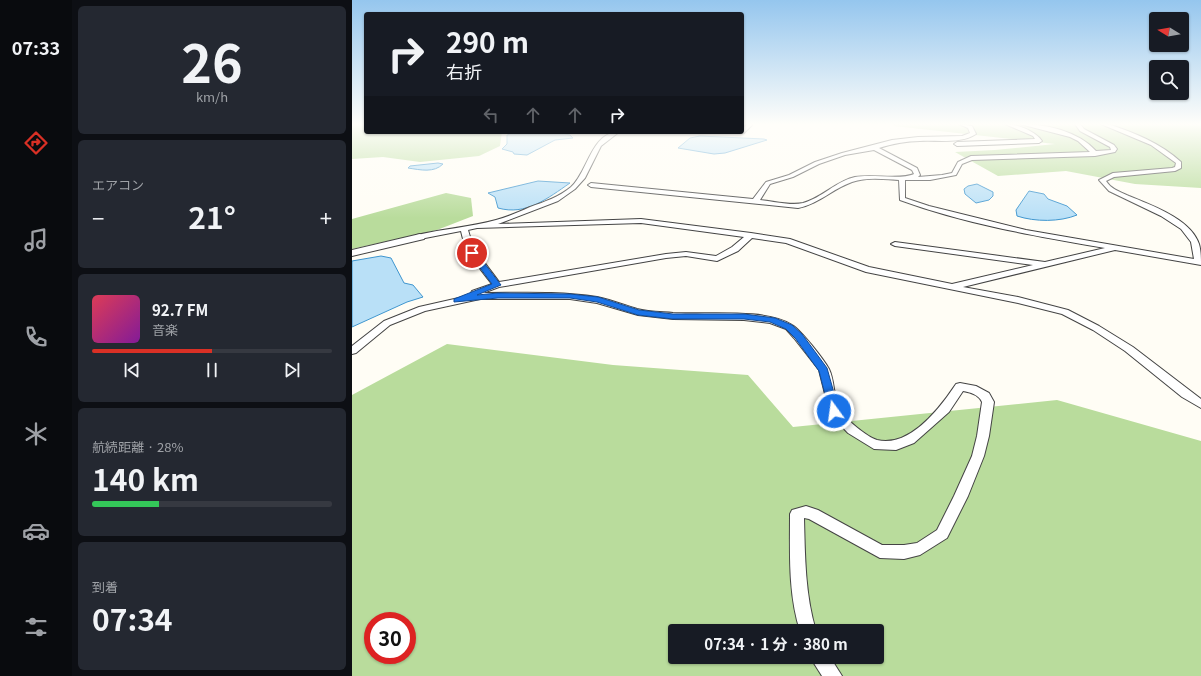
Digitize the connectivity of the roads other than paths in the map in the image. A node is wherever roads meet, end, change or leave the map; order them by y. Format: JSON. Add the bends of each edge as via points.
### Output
{"nodes":[{"id":1,"x":593,"y":156,"type":"edge"},
{"id":2,"x":839,"y":156,"type":"edge"},
{"id":3,"x":889,"y":156,"type":"edge"},
{"id":4,"x":1047,"y":156,"type":"edge"},
{"id":5,"x":1171,"y":156,"type":"edge"},
{"id":6,"x":911,"y":178,"type":"junction"},
{"id":7,"x":902,"y":179,"type":"junction"},
{"id":8,"x":591,"y":185,"type":"dead end"},
{"id":9,"x":755,"y":202,"type":"junction"},
{"id":10,"x":480,"y":227,"type":"junction"},
{"id":11,"x":464,"y":229,"type":"junction"},
{"id":12,"x":751,"y":235,"type":"junction"},
{"id":13,"x":420,"y":237,"type":"joint"},
{"id":14,"x":894,"y":244,"type":"dead end"},
{"id":15,"x":1115,"y":248,"type":"junction"},
{"id":16,"x":352,"y":252,"type":"edge"},
{"id":17,"x":1200,"y":263,"type":"edge"},
{"id":18,"x":1050,"y":265,"type":"junction"},
{"id":19,"x":497,"y":285,"type":"junction"},
{"id":20,"x":951,"y":287,"type":"junction"},
{"id":21,"x":457,"y":300,"type":"junction"},
{"id":22,"x":352,"y":351,"type":"edge"},
{"id":23,"x":1201,"y":404,"type":"edge"},
{"id":24,"x":806,"y":624,"type":"edge"},
{"id":25,"x":824,"y":664,"type":"edge"},
{"id":26,"x":833,"y":676,"type":"edge"}],
"edges":[{"from":1,"to":10,"type":"street","via":[[582,178],[567,193],[516,216]]},
{"from":2,"to":9,"type":"street","via":[[768,183]]},
{"from":3,"to":6,"type":"street","via":[[915,169],[917,175]]},
{"from":4,"to":6,"type":"street","via":[[971,158],[960,163],[954,174],[947,177]]},
{"from":5,"to":17,"type":"street","via":[[1179,163],[1178,168],[1173,170],[1113,175],[1102,180],[1104,185],[1115,192],[1160,213],[1182,227],[1194,240]]},
{"from":6,"to":7,"type":"street"},
{"from":7,"to":9,"type":"street","via":[[852,180],[808,205]]},
{"from":7,"to":15,"type":"street","via":[[904,201],[1026,232]]},
{"from":8,"to":9,"type":"street"},
{"from":10,"to":11,"type":"street"},
{"from":10,"to":12,"type":"street","via":[[641,221]]},
{"from":11,"to":13,"type":"street"},
{"from":11,"to":19,"type":"street","via":[[472,253]]},
{"from":12,"to":19,"type":"street","via":[[717,259],[686,254],[666,256]]},
{"from":12,"to":20,"type":"street","via":[[788,241],[866,269]]},
{"from":13,"to":16,"type":"street"},
{"from":14,"to":18,"type":"street"},
{"from":15,"to":17,"type":"street"},
{"from":15,"to":18,"type":"street"},
{"from":18,"to":20,"type":"street"},
{"from":19,"to":21,"type":"street"},
{"from":20,"to":23,"type":"street","via":[[1066,312],[1129,349]]},
{"from":21,"to":22,"type":"street","via":[[403,315]]},
{"from":21,"to":24,"type":"street","via":[[498,296],[570,296],[598,300],[638,312],[772,320],[789,327],[824,370],[834,411],[852,430],[874,444],[896,445],[910,440],[940,414],[960,387],[972,389],[985,396],[988,402],[983,436],[970,475],[942,534],[920,549],[904,552],[880,551],[813,514],[797,514],[798,576]]},
{"from":25,"to":26,"type":"street"}]}
